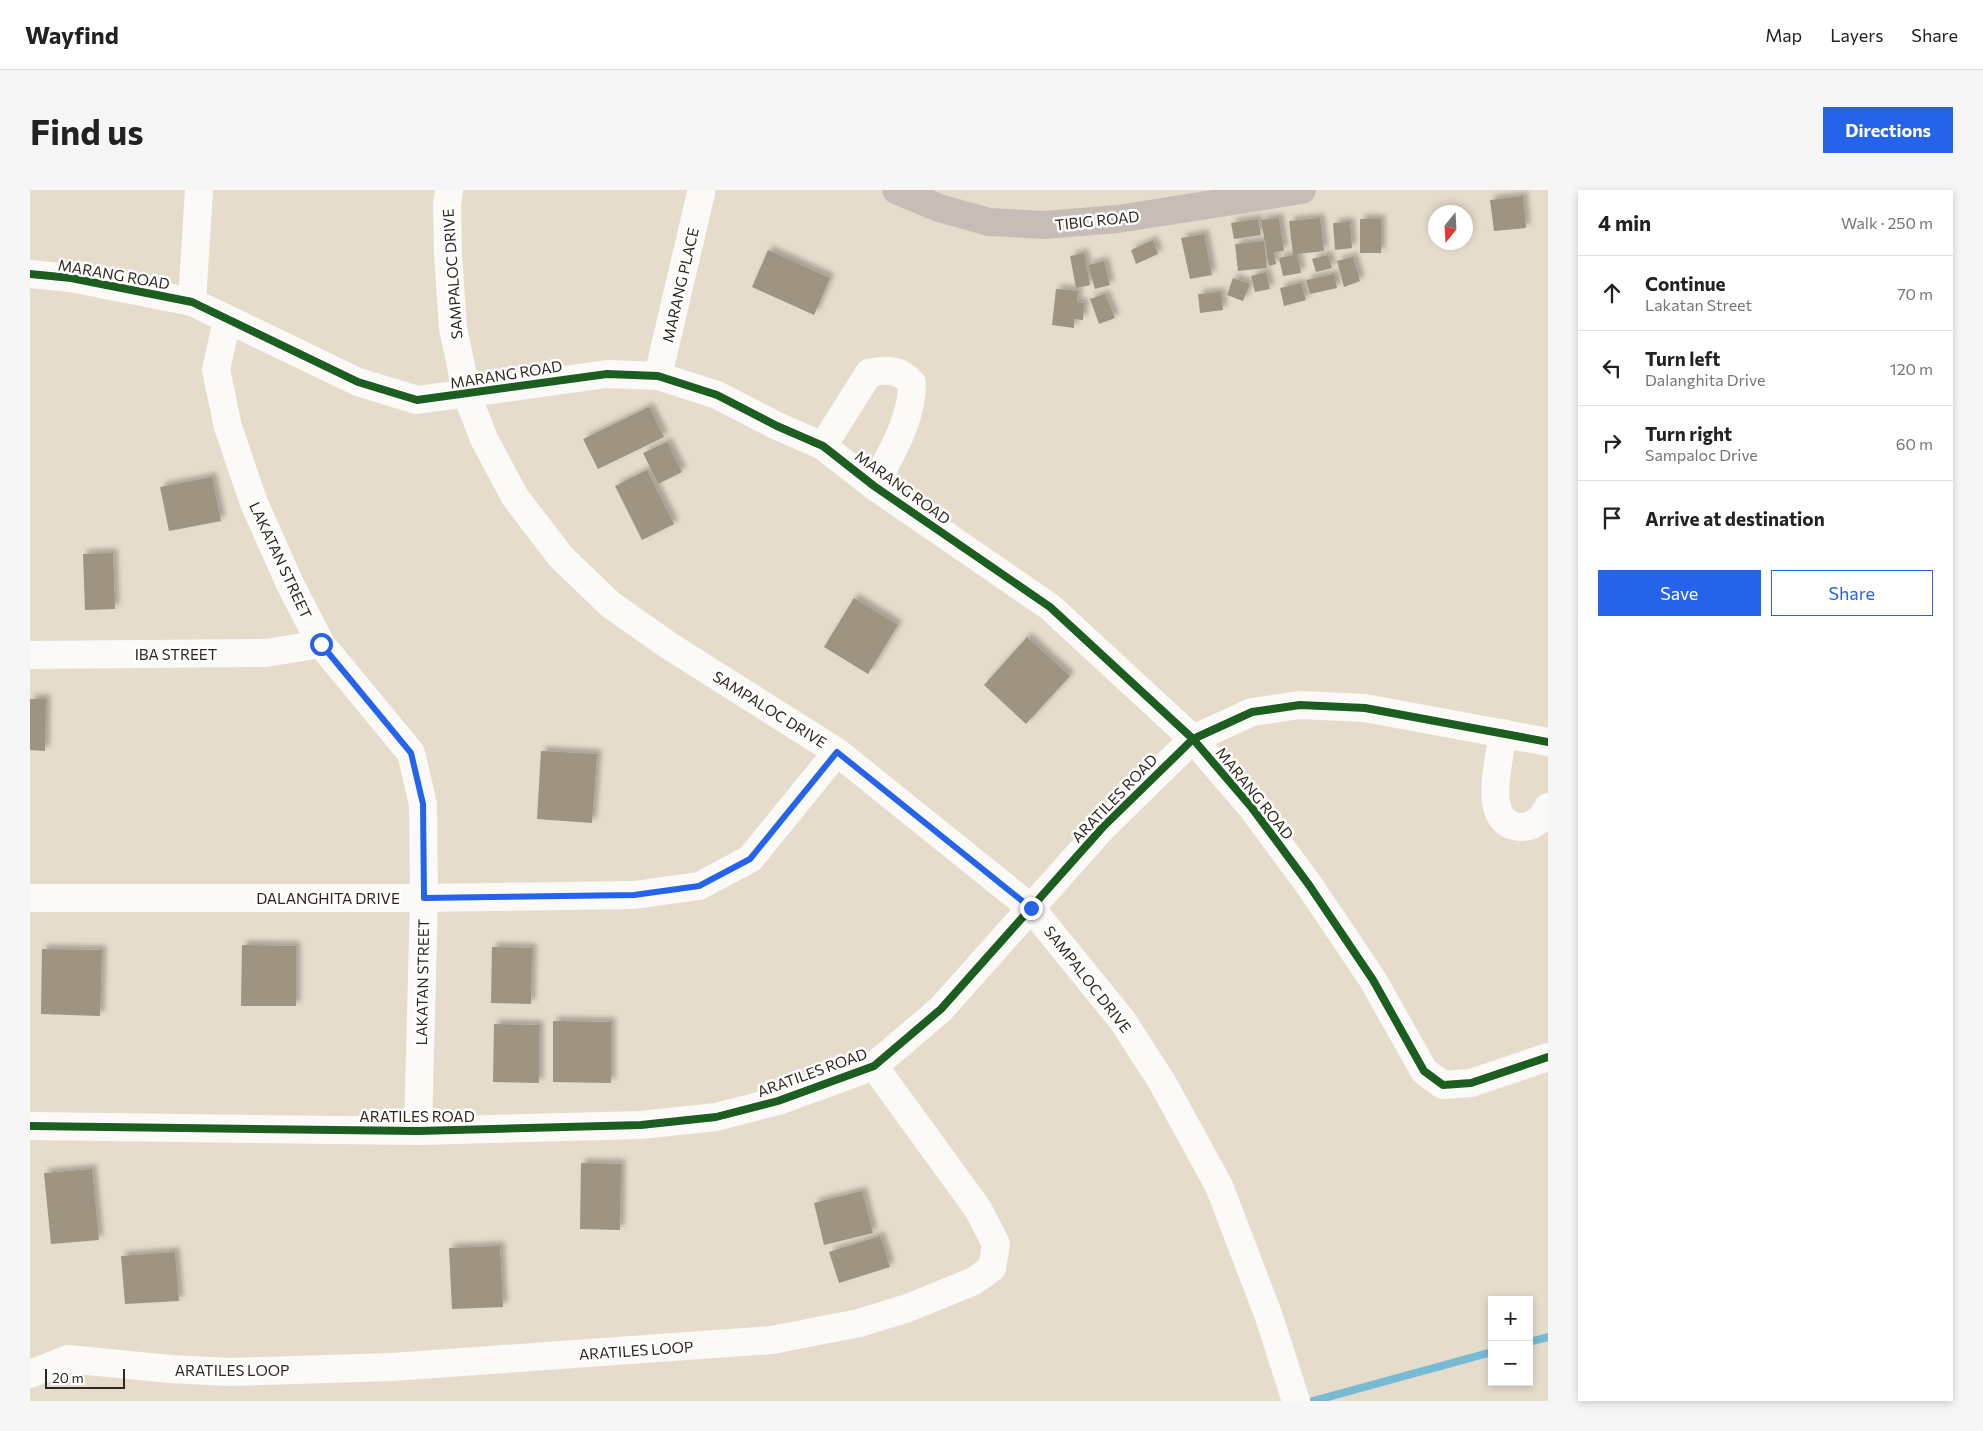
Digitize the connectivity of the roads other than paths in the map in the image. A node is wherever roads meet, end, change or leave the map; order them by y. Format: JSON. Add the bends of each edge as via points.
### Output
{"nodes":[{"id":1,"x":199,"y":190,"type":"edge"},
{"id":2,"x":449,"y":190,"type":"edge"},
{"id":3,"x":896,"y":190,"type":"edge"},
{"id":4,"x":1302,"y":190,"type":"edge"},
{"id":5,"x":701,"y":193,"type":"dead end"},
{"id":6,"x":30,"y":274,"type":"edge"},
{"id":7,"x":192,"y":302,"type":"junction"},
{"id":8,"x":227,"y":320,"type":"junction"},
{"id":9,"x":658,"y":376,"type":"junction"},
{"id":10,"x":467,"y":395,"type":"junction"},
{"id":11,"x":823,"y":446,"type":"junction"},
{"id":12,"x":874,"y":486,"type":"junction"},
{"id":13,"x":321,"y":644,"type":"junction"},
{"id":14,"x":30,"y":655,"type":"edge"},
{"id":15,"x":1503,"y":733,"type":"junction"},
{"id":16,"x":1193,"y":739,"type":"junction"},
{"id":17,"x":1548,"y":742,"type":"edge"},
{"id":18,"x":837,"y":752,"type":"junction"},
{"id":19,"x":1548,"y":807,"type":"edge"},
{"id":20,"x":30,"y":898,"type":"edge"},
{"id":21,"x":424,"y":898,"type":"junction"},
{"id":22,"x":1031,"y":908,"type":"junction"},
{"id":23,"x":1548,"y":1057,"type":"edge"},
{"id":24,"x":874,"y":1066,"type":"junction"},
{"id":25,"x":30,"y":1126,"type":"edge"},
{"id":26,"x":418,"y":1131,"type":"junction"},
{"id":27,"x":30,"y":1374,"type":"edge"},
{"id":28,"x":1296,"y":1401,"type":"edge"}],
"edges":[{"from":1,"to":7,"type":"street"},
{"from":2,"to":10,"type":"street","name":"SAMPALOC DRIVE","via":[[448,254],[454,328]]},
{"from":3,"to":4,"type":"main road","name":"TIBIG ROAD","via":[[939,208],[990,222],[1044,226],[1118,219]]},
{"from":5,"to":9,"type":"street","name":"MARANG PLACE"},
{"from":6,"to":7,"type":"street","name":"MARANG ROAD","via":[[71,278]]},
{"from":7,"to":8,"type":"street","name":"MARANG ROAD"},
{"from":8,"to":10,"type":"street","name":"MARANG ROAD","via":[[358,382],[417,400]]},
{"from":8,"to":13,"type":"street","name":"LAKATAN STREET","via":[[216,370],[228,427],[254,503]]},
{"from":9,"to":10,"type":"street","name":"MARANG ROAD","via":[[607,374]]},
{"from":9,"to":11,"type":"street","name":"MARANG ROAD","via":[[717,395]]},
{"from":10,"to":18,"type":"street","name":"SAMPALOC DRIVE","via":[[484,439],[515,496],[561,557],[611,605]]},
{"from":11,"to":12,"type":"street","name":"MARANG ROAD"},
{"from":11,"to":12,"type":"street","via":[[869,373],[886,369],[904,374],[912,383],[912,399],[904,426]]},
{"from":12,"to":16,"type":"street","name":"MARANG ROAD","via":[[1050,607]]},
{"from":13,"to":14,"type":"street","name":"IBA STREET","via":[[266,653]]},
{"from":13,"to":21,"type":"street","name":"LAKATAN STREET","via":[[411,753],[423,804]]},
{"from":15,"to":16,"type":"street","name":"ARATILES ROAD","via":[[1365,708],[1300,705],[1252,712]]},
{"from":15,"to":17,"type":"street","name":"ARATILES ROAD"},
{"from":15,"to":19,"type":"street","via":[[1494,799],[1499,816],[1511,826],[1524,828],[1538,823]]},
{"from":16,"to":22,"type":"street","name":"ARATILES ROAD","via":[[1103,827]]},
{"from":16,"to":23,"type":"street","name":"MARANG ROAD","via":[[1252,808],[1309,885],[1373,980],[1424,1071],[1443,1085],[1471,1083]]},
{"from":18,"to":21,"type":"street","name":"DALANGHITA DRIVE","via":[[750,859],[699,886],[634,895]]},
{"from":18,"to":22,"type":"street","name":"SAMPALOC DRIVE"},
{"from":20,"to":21,"type":"street","name":"DALANGHITA DRIVE"},
{"from":21,"to":26,"type":"street","name":"LAKATAN STREET"},
{"from":22,"to":24,"type":"street","name":"ARATILES ROAD","via":[[941,1009]]},
{"from":22,"to":28,"type":"street","name":"SAMPALOC DRIVE","via":[[1122,1020],[1162,1082],[1219,1186],[1268,1314]]},
{"from":24,"to":26,"type":"street","name":"ARATILES ROAD","via":[[778,1101],[716,1116],[641,1126]]},
{"from":24,"to":27,"type":"street","name":"ARATILES LOOP","via":[[978,1209],[996,1244],[992,1268],[974,1281],[908,1308],[859,1323],[762,1341],[392,1367],[230,1372],[68,1359]]},
{"from":25,"to":26,"type":"street","name":"ARATILES ROAD"}]}
